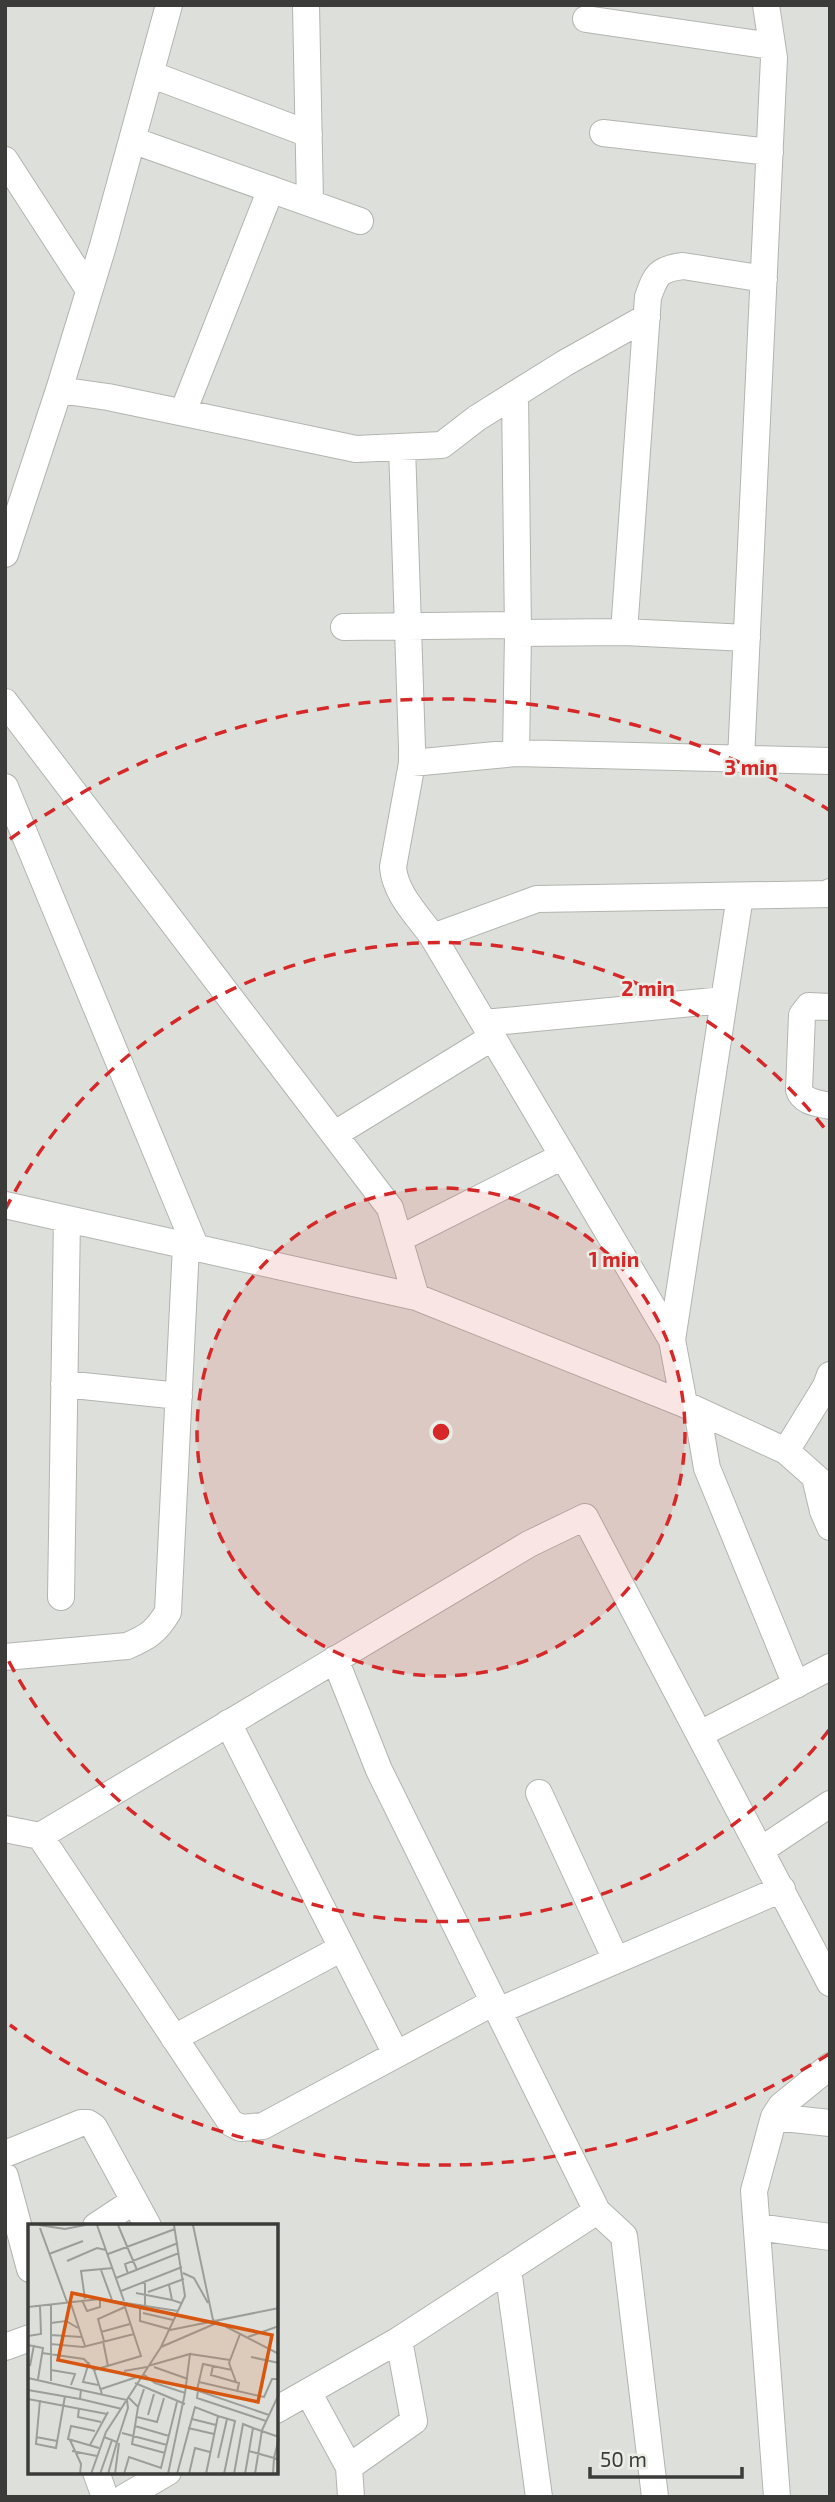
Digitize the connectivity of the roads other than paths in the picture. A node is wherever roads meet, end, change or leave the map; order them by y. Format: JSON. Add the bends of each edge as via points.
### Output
{"nodes":[{"id":1,"x":169,"y":5,"type":"edge"},
{"id":2,"x":306,"y":5,"type":"edge"},
{"id":3,"x":766,"y":5,"type":"edge"},
{"id":4,"x":586,"y":19,"type":"dead end"},
{"id":5,"x":772,"y":46,"type":"junction"},
{"id":6,"x":150,"y":74,"type":"junction"},
{"id":7,"x":309,"y":134,"type":"junction"},
{"id":8,"x":603,"y":134,"type":"dead end"},
{"id":9,"x":132,"y":140,"type":"junction"},
{"id":10,"x":770,"y":152,"type":"junction"},
{"id":11,"x":5,"y":160,"type":"edge"},
{"id":12,"x":271,"y":189,"type":"junction"},
{"id":13,"x":310,"y":203,"type":"junction"},
{"id":14,"x":360,"y":221,"type":"dead end"},
{"id":15,"x":764,"y":279,"type":"junction"},
{"id":16,"x":89,"y":290,"type":"junction"},
{"id":17,"x":647,"y":317,"type":"junction"},
{"id":18,"x":59,"y":390,"type":"junction"},
{"id":19,"x":515,"y":394,"type":"junction"},
{"id":20,"x":183,"y":412,"type":"junction"},
{"id":21,"x":402,"y":447,"type":"junction"},
{"id":22,"x":5,"y":554,"type":"edge"},
{"id":23,"x":408,"y":625,"type":"junction"},
{"id":24,"x":344,"y":628,"type":"dead end"},
{"id":25,"x":518,"y":629,"type":"junction"},
{"id":26,"x":624,"y":632,"type":"junction"},
{"id":27,"x":747,"y":638,"type":"junction"},
{"id":28,"x":5,"y":702,"type":"edge"},
{"id":29,"x":516,"y":753,"type":"junction"},
{"id":30,"x":741,"y":759,"type":"junction"},
{"id":31,"x":830,"y":761,"type":"edge"},
{"id":32,"x":412,"y":762,"type":"junction"},
{"id":33,"x":5,"y":787,"type":"edge"},
{"id":34,"x":830,"y":892,"type":"edge"},
{"id":35,"x":740,"y":896,"type":"junction"},
{"id":36,"x":433,"y":937,"type":"junction"},
{"id":37,"x":724,"y":1000,"type":"junction"},
{"id":38,"x":830,"y":1007,"type":"edge"},
{"id":39,"x":488,"y":1030,"type":"junction"},
{"id":40,"x":830,"y":1106,"type":"edge"},
{"id":41,"x":335,"y":1134,"type":"junction"},
{"id":42,"x":563,"y":1156,"type":"junction"},
{"id":43,"x":5,"y":1205,"type":"edge"},
{"id":44,"x":67,"y":1219,"type":"junction"},
{"id":45,"x":399,"y":1239,"type":"junction"},
{"id":46,"x":191,"y":1247,"type":"junction"},
{"id":47,"x":416,"y":1297,"type":"junction"},
{"id":48,"x":672,"y":1340,"type":"junction"},
{"id":49,"x":830,"y":1375,"type":"edge"},
{"id":50,"x":64,"y":1384,"type":"junction"},
{"id":51,"x":179,"y":1396,"type":"junction"},
{"id":52,"x":691,"y":1407,"type":"junction"},
{"id":53,"x":786,"y":1451,"type":"junction"},
{"id":54,"x":822,"y":1483,"type":"edge"},
{"id":55,"x":830,"y":1527,"type":"edge"},
{"id":56,"x":61,"y":1597,"type":"dead end"},
{"id":57,"x":5,"y":1657,"type":"edge"},
{"id":58,"x":335,"y":1659,"type":"junction"},
{"id":59,"x":830,"y":1667,"type":"edge"},
{"id":60,"x":796,"y":1685,"type":"junction"},
{"id":61,"x":228,"y":1723,"type":"junction"},
{"id":62,"x":700,"y":1734,"type":"junction"},
{"id":63,"x":539,"y":1793,"type":"dead end"},
{"id":64,"x":830,"y":1804,"type":"edge"},
{"id":65,"x":5,"y":1829,"type":"edge"},
{"id":66,"x":40,"y":1836,"type":"junction"},
{"id":67,"x":761,"y":1850,"type":"junction"},
{"id":68,"x":782,"y":1889,"type":"junction"},
{"id":69,"x":342,"y":1948,"type":"junction"},
{"id":70,"x":616,"y":1960,"type":"junction"},
{"id":71,"x":830,"y":1983,"type":"edge"},
{"id":72,"x":496,"y":2006,"type":"junction"},
{"id":73,"x":174,"y":2038,"type":"junction"},
{"id":74,"x":396,"y":2054,"type":"junction"},
{"id":75,"x":830,"y":2066,"type":"edge"},
{"id":76,"x":774,"y":2117,"type":"junction"},
{"id":77,"x":830,"y":2123,"type":"edge"},
{"id":78,"x":5,"y":2154,"type":"edge"},
{"id":79,"x":5,"y":2176,"type":"edge"},
{"id":80,"x":134,"y":2201,"type":"junction"},
{"id":81,"x":597,"y":2211,"type":"junction"},
{"id":82,"x":98,"y":2224,"type":"edge"},
{"id":83,"x":147,"y":2224,"type":"edge"},
{"id":84,"x":758,"y":2227,"type":"junction"},
{"id":85,"x":830,"y":2237,"type":"edge"},
{"id":86,"x":28,"y":2260,"type":"edge"},
{"id":87,"x":508,"y":2269,"type":"junction"},
{"id":88,"x":28,"y":2339,"type":"edge"},
{"id":89,"x":399,"y":2340,"type":"junction"},
{"id":90,"x":5,"y":2347,"type":"edge"},
{"id":91,"x":308,"y":2392,"type":"junction"},
{"id":92,"x":278,"y":2409,"type":"edge"},
{"id":93,"x":349,"y":2467,"type":"junction"},
{"id":94,"x":97,"y":2474,"type":"edge"},
{"id":95,"x":165,"y":2474,"type":"edge"},
{"id":96,"x":105,"y":2497,"type":"edge"},
{"id":97,"x":125,"y":2497,"type":"edge"},
{"id":98,"x":351,"y":2497,"type":"edge"},
{"id":99,"x":539,"y":2497,"type":"edge"},
{"id":100,"x":655,"y":2497,"type":"edge"},
{"id":101,"x":777,"y":2497,"type":"edge"}],
"edges":[{"from":1,"to":6,"type":"street"},
{"from":2,"to":7,"type":"street"},
{"from":3,"to":5,"type":"street"},
{"from":4,"to":5,"type":"street"},
{"from":5,"to":10,"type":"street"},
{"from":6,"to":7,"type":"street"},
{"from":6,"to":9,"type":"street"},
{"from":7,"to":13,"type":"street"},
{"from":8,"to":10,"type":"street"},
{"from":9,"to":12,"type":"street"},
{"from":9,"to":16,"type":"street"},
{"from":10,"to":15,"type":"street"},
{"from":11,"to":16,"type":"street"},
{"from":12,"to":13,"type":"street"},
{"from":12,"to":20,"type":"street"},
{"from":13,"to":14,"type":"street"},
{"from":15,"to":17,"type":"street","via":[[670,268],[657,275],[648,297]]},
{"from":15,"to":27,"type":"street"},
{"from":16,"to":18,"type":"street"},
{"from":17,"to":19,"type":"street"},
{"from":17,"to":26,"type":"street"},
{"from":18,"to":20,"type":"street"},
{"from":18,"to":22,"type":"street"},
{"from":19,"to":21,"type":"street","via":[[442,445]]},
{"from":19,"to":25,"type":"street"},
{"from":20,"to":21,"type":"street","via":[[356,449]]},
{"from":21,"to":23,"type":"street"},
{"from":23,"to":24,"type":"street"},
{"from":23,"to":25,"type":"street"},
{"from":23,"to":32,"type":"street"},
{"from":25,"to":26,"type":"street"},
{"from":25,"to":29,"type":"street"},
{"from":26,"to":27,"type":"street"},
{"from":27,"to":30,"type":"street"},
{"from":28,"to":41,"type":"street"},
{"from":29,"to":30,"type":"street"},
{"from":29,"to":32,"type":"street"},
{"from":30,"to":31,"type":"street"},
{"from":32,"to":36,"type":"street","via":[[394,878]]},
{"from":33,"to":46,"type":"street"},
{"from":34,"to":35,"type":"street"},
{"from":35,"to":36,"type":"street","via":[[537,900]]},
{"from":35,"to":37,"type":"street"},
{"from":36,"to":39,"type":"street"},
{"from":37,"to":39,"type":"street"},
{"from":37,"to":48,"type":"street"},
{"from":38,"to":40,"type":"street","via":[[808,1006],[802,1014],[799,1090],[806,1100]]},
{"from":39,"to":41,"type":"street"},
{"from":39,"to":42,"type":"street"},
{"from":41,"to":45,"type":"street","via":[[390,1208]]},
{"from":42,"to":45,"type":"street"},
{"from":42,"to":48,"type":"street"},
{"from":43,"to":44,"type":"street"},
{"from":44,"to":46,"type":"street"},
{"from":44,"to":50,"type":"street"},
{"from":45,"to":47,"type":"street"},
{"from":46,"to":47,"type":"street"},
{"from":46,"to":51,"type":"street"},
{"from":47,"to":52,"type":"street"},
{"from":48,"to":52,"type":"street"},
{"from":49,"to":53,"type":"street"},
{"from":50,"to":51,"type":"street"},
{"from":50,"to":56,"type":"street"},
{"from":51,"to":57,"type":"street","via":[[167,1612],[159,1628],[127,1646]]},
{"from":52,"to":53,"type":"street"},
{"from":52,"to":60,"type":"street","via":[[707,1468]]},
{"from":53,"to":54,"type":"street"},
{"from":54,"to":55,"type":"street","via":[[823,1511]]},
{"from":58,"to":61,"type":"street"},
{"from":58,"to":62,"type":"street","via":[[529,1544],[584,1517]]},
{"from":58,"to":72,"type":"street","via":[[379,1770]]},
{"from":59,"to":60,"type":"street"},
{"from":60,"to":62,"type":"street"},
{"from":61,"to":66,"type":"street"},
{"from":61,"to":69,"type":"street"},
{"from":62,"to":67,"type":"street"},
{"from":63,"to":70,"type":"street"},
{"from":64,"to":67,"type":"street"},
{"from":65,"to":66,"type":"street"},
{"from":66,"to":73,"type":"street"},
{"from":67,"to":68,"type":"street"},
{"from":68,"to":70,"type":"street"},
{"from":68,"to":71,"type":"street"},
{"from":69,"to":73,"type":"street"},
{"from":69,"to":74,"type":"street"},
{"from":70,"to":72,"type":"street"},
{"from":72,"to":74,"type":"street"},
{"from":72,"to":81,"type":"street"},
{"from":73,"to":74,"type":"street","via":[[231,2123],[241,2128],[263,2126]]},
{"from":75,"to":76,"type":"street"},
{"from":76,"to":77,"type":"street"},
{"from":76,"to":84,"type":"street","via":[[754,2191]]},
{"from":78,"to":80,"type":"street","via":[[88,2123]]},
{"from":79,"to":86,"type":"street"},
{"from":80,"to":82,"type":"street"},
{"from":80,"to":83,"type":"street"},
{"from":81,"to":87,"type":"street"},
{"from":81,"to":100,"type":"street","via":[[624,2236]]},
{"from":84,"to":85,"type":"street"},
{"from":84,"to":101,"type":"street"},
{"from":87,"to":89,"type":"street"},
{"from":87,"to":99,"type":"street"},
{"from":88,"to":90,"type":"street"},
{"from":89,"to":91,"type":"street"},
{"from":89,"to":93,"type":"street","via":[[414,2421]]},
{"from":91,"to":92,"type":"street"},
{"from":91,"to":93,"type":"street"},
{"from":93,"to":98,"type":"street"},
{"from":94,"to":96,"type":"street"},
{"from":95,"to":97,"type":"street"}]}
